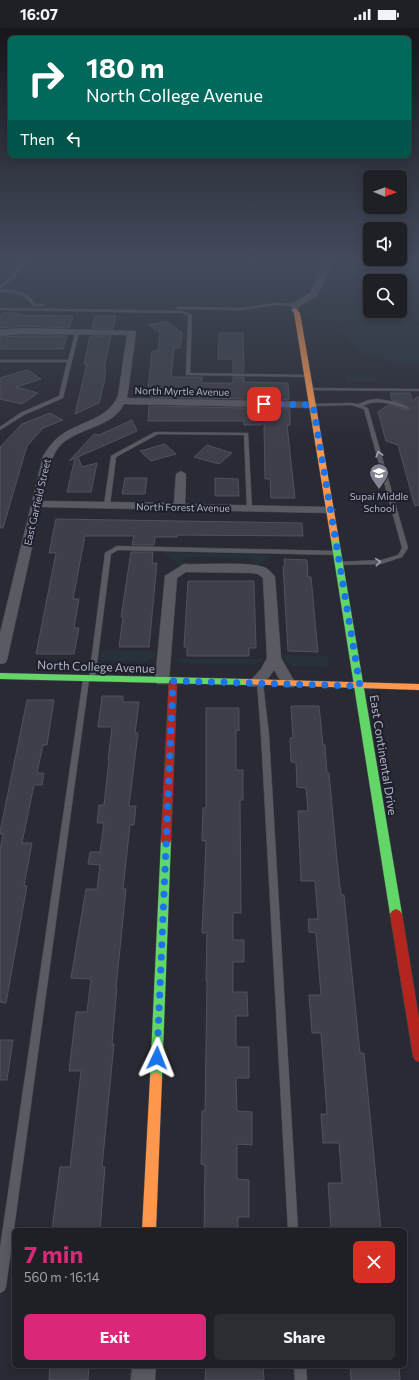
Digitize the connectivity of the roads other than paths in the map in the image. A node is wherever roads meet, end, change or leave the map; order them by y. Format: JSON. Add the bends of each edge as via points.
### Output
{"nodes":[{"id":1,"x":190,"y":322,"type":"edge"},
{"id":2,"x":299,"y":322,"type":"edge"},
{"id":3,"x":77,"y":332,"type":"junction"},
{"id":4,"x":0,"y":333,"type":"edge"},
{"id":5,"x":0,"y":361,"type":"edge"},
{"id":6,"x":70,"y":361,"type":"junction"},
{"id":7,"x":308,"y":376,"type":"junction"},
{"id":8,"x":310,"y":389,"type":"junction"},
{"id":9,"x":419,"y":390,"type":"edge"},
{"id":10,"x":122,"y":401,"type":"junction"},
{"id":11,"x":313,"y":405,"type":"junction"},
{"id":12,"x":359,"y":406,"type":"junction"},
{"id":13,"x":406,"y":408,"type":"dead end"},
{"id":14,"x":0,"y":429,"type":"edge"},
{"id":15,"x":180,"y":474,"type":"dead end"},
{"id":16,"x":37,"y":504,"type":"junction"},
{"id":17,"x":107,"y":505,"type":"junction"},
{"id":18,"x":179,"y":507,"type":"junction"},
{"id":19,"x":250,"y":508,"type":"junction"},
{"id":20,"x":330,"y":510,"type":"junction"},
{"id":21,"x":337,"y":553,"type":"junction"},
{"id":22,"x":339,"y":563,"type":"junction"},
{"id":23,"x":274,"y":658,"type":"junction"},
{"id":24,"x":0,"y":660,"type":"edge"},
{"id":25,"x":0,"y":676,"type":"edge"},
{"id":26,"x":89,"y":679,"type":"junction"},
{"id":27,"x":167,"y":681,"type":"junction"},
{"id":28,"x":258,"y":683,"type":"junction"},
{"id":29,"x":289,"y":684,"type":"junction"},
{"id":30,"x":360,"y":686,"type":"junction"},
{"id":31,"x":419,"y":687,"type":"edge"},
{"id":32,"x":419,"y":1056,"type":"edge"},
{"id":33,"x":149,"y":1228,"type":"edge"},
{"id":34,"x":293,"y":1228,"type":"edge"},
{"id":35,"x":0,"y":1287,"type":"edge"},
{"id":36,"x":144,"y":1368,"type":"edge"},
{"id":37,"x":300,"y":1368,"type":"edge"},
{"id":38,"x":143,"y":1380,"type":"edge"},
{"id":39,"x":301,"y":1380,"type":"edge"}],
"edges":[{"from":1,"to":7,"type":"lane","via":[[188,374]]},
{"from":2,"to":7,"type":"street","name":"East Continental Drive"},
{"from":3,"to":4,"type":"street"},
{"from":3,"to":6,"type":"lane"},
{"from":3,"to":10,"type":"street","via":[[132,334]]},
{"from":5,"to":6,"type":"lane"},
{"from":6,"to":14,"type":"lane","via":[[61,397],[22,414]]},
{"from":7,"to":8,"type":"street","name":"East Continental Drive"},
{"from":8,"to":9,"type":"lane"},
{"from":8,"to":11,"type":"street","name":"East Continental Drive"},
{"from":10,"to":11,"type":"street","name":"North Myrtle Avenue"},
{"from":10,"to":16,"type":"street","name":"East Garfield Street","via":[[108,415],[67,434],[53,447],[48,456]]},
{"from":11,"to":12,"type":"lane"},
{"from":11,"to":20,"type":"street","name":"East Continental Drive"},
{"from":12,"to":13,"type":"lane","via":[[367,400],[381,400]]},
{"from":22,"to":12,"type":"lane","one_way":true,"via":[[388,561],[400,556],[405,548],[368,410]]},
{"from":15,"to":18,"type":"street"},
{"from":16,"to":17,"type":"street","name":"North Forest Avenue"},
{"from":16,"to":24,"type":"street","name":"East Garfield Street"},
{"from":17,"to":18,"type":"street","name":"North Forest Avenue"},
{"from":17,"to":19,"type":"lane","via":[[114,456],[157,432],[246,434]]},
{"from":18,"to":19,"type":"street","name":"North Forest Avenue"},
{"from":19,"to":20,"type":"street","name":"North Forest Avenue"},
{"from":20,"to":21,"type":"street","name":"East Continental Drive"},
{"from":21,"to":22,"type":"street","name":"East Continental Drive"},
{"from":21,"to":26,"type":"lane","via":[[117,548],[108,553]]},
{"from":22,"to":30,"type":"street","name":"East Continental Drive"},
{"from":23,"to":27,"type":"street","via":[[269,577],[262,571],[243,568],[179,570],[170,579]]},
{"from":23,"to":28,"type":"street"},
{"from":23,"to":29,"type":"street"},
{"from":25,"to":26,"type":"street","name":"North College Avenue"},
{"from":26,"to":27,"type":"street","name":"North College Avenue"},
{"from":26,"to":35,"type":"lane"},
{"from":27,"to":28,"type":"street","name":"North College Avenue"},
{"from":27,"to":33,"type":"street"},
{"from":28,"to":29,"type":"street","name":"North College Avenue"},
{"from":28,"to":34,"type":"lane","via":[[265,735]]},
{"from":29,"to":30,"type":"street","name":"North College Avenue"},
{"from":30,"to":31,"type":"street","name":"North College Avenue"},
{"from":30,"to":32,"type":"street","name":"East Continental Drive"},
{"from":36,"to":38,"type":"street"},
{"from":37,"to":39,"type":"lane"}]}
